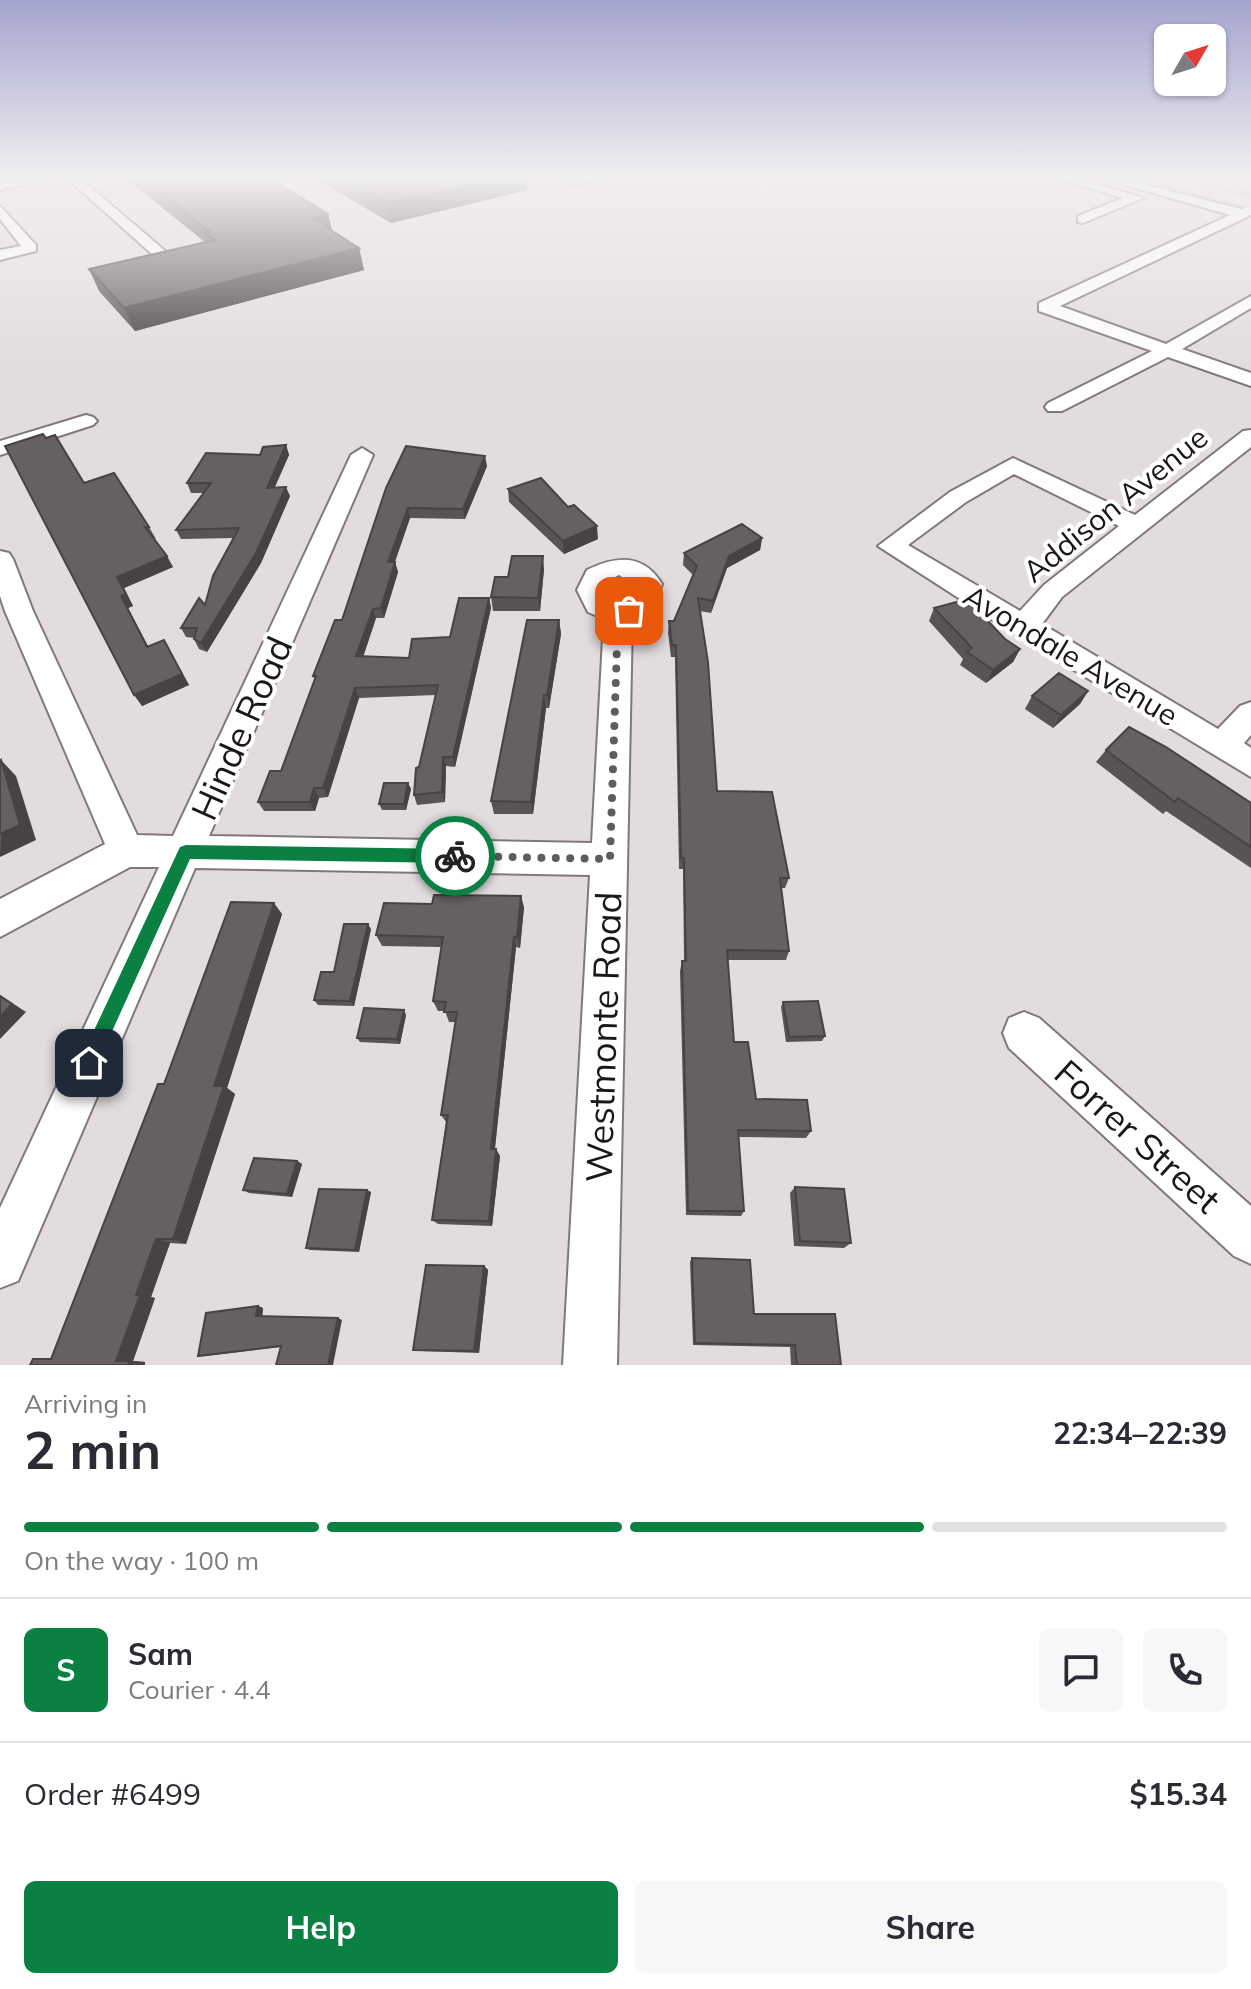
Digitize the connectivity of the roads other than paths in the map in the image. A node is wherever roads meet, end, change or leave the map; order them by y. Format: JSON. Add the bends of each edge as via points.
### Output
{"nodes":[{"id":1,"x":27,"y":243,"type":"edge"},
{"id":2,"x":147,"y":243,"type":"edge"},
{"id":3,"x":1178,"y":243,"type":"edge"},
{"id":4,"x":0,"y":255,"type":"edge"},
{"id":5,"x":166,"y":259,"type":"edge"},
{"id":6,"x":1251,"y":301,"type":"edge"},
{"id":7,"x":1168,"y":350,"type":"junction"},
{"id":8,"x":1251,"y":380,"type":"edge"},
{"id":9,"x":1055,"y":407,"type":"dead end"},
{"id":10,"x":86,"y":421,"type":"dead end"},
{"id":11,"x":1251,"y":436,"type":"edge"},
{"id":12,"x":0,"y":448,"type":"edge"},
{"id":13,"x":362,"y":455,"type":"dead end"},
{"id":14,"x":1138,"y":526,"type":"junction"},
{"id":15,"x":0,"y":559,"type":"edge"},
{"id":16,"x":618,"y":614,"type":"dead end"},
{"id":17,"x":10,"y":615,"type":"edge"},
{"id":18,"x":1026,"y":628,"type":"junction"},
{"id":19,"x":1251,"y":714,"type":"edge"},
{"id":20,"x":1222,"y":746,"type":"junction"},
{"id":21,"x":1251,"y":764,"type":"edge"},
{"id":22,"x":126,"y":851,"type":"junction"},
{"id":23,"x":186,"y":852,"type":"junction"},
{"id":24,"x":610,"y":859,"type":"junction"},
{"id":25,"x":0,"y":919,"type":"edge"},
{"id":26,"x":1024,"y":1033,"type":"dead end"},
{"id":27,"x":1251,"y":1239,"type":"edge"},
{"id":28,"x":0,"y":1263,"type":"edge"},
{"id":29,"x":590,"y":1365,"type":"edge"}],
"edges":[{"from":1,"to":4,"type":"street","via":[[31,248]]},
{"from":2,"to":5,"type":"street"},
{"from":3,"to":7,"type":"street","via":[[1045,307]]},
{"from":6,"to":7,"type":"street"},
{"from":7,"to":8,"type":"street"},
{"from":7,"to":9,"type":"street"},
{"from":10,"to":12,"type":"street"},
{"from":11,"to":14,"type":"street","name":"Addison Avenue"},
{"from":13,"to":23,"type":"street","name":"Hinde Road"},
{"from":14,"to":18,"type":"street","name":"Addison Avenue","via":[[1053,591]]},
{"from":14,"to":18,"type":"street","name":"Avondale Avenue","via":[[1013,465],[891,546]]},
{"from":15,"to":17,"type":"street"},
{"from":16,"to":24,"type":"street","name":"Westmonte Road"},
{"from":17,"to":22,"type":"street"},
{"from":18,"to":20,"type":"street","name":"Avondale Avenue"},
{"from":19,"to":20,"type":"street"},
{"from":20,"to":21,"type":"street","name":"Avondale Avenue"},
{"from":22,"to":23,"type":"street"},
{"from":22,"to":25,"type":"street"},
{"from":23,"to":24,"type":"street"},
{"from":23,"to":28,"type":"street","name":"Hinde Road"},
{"from":24,"to":29,"type":"street","name":"Westmonte Road"},
{"from":26,"to":27,"type":"street","name":"Forrer Street"}]}
